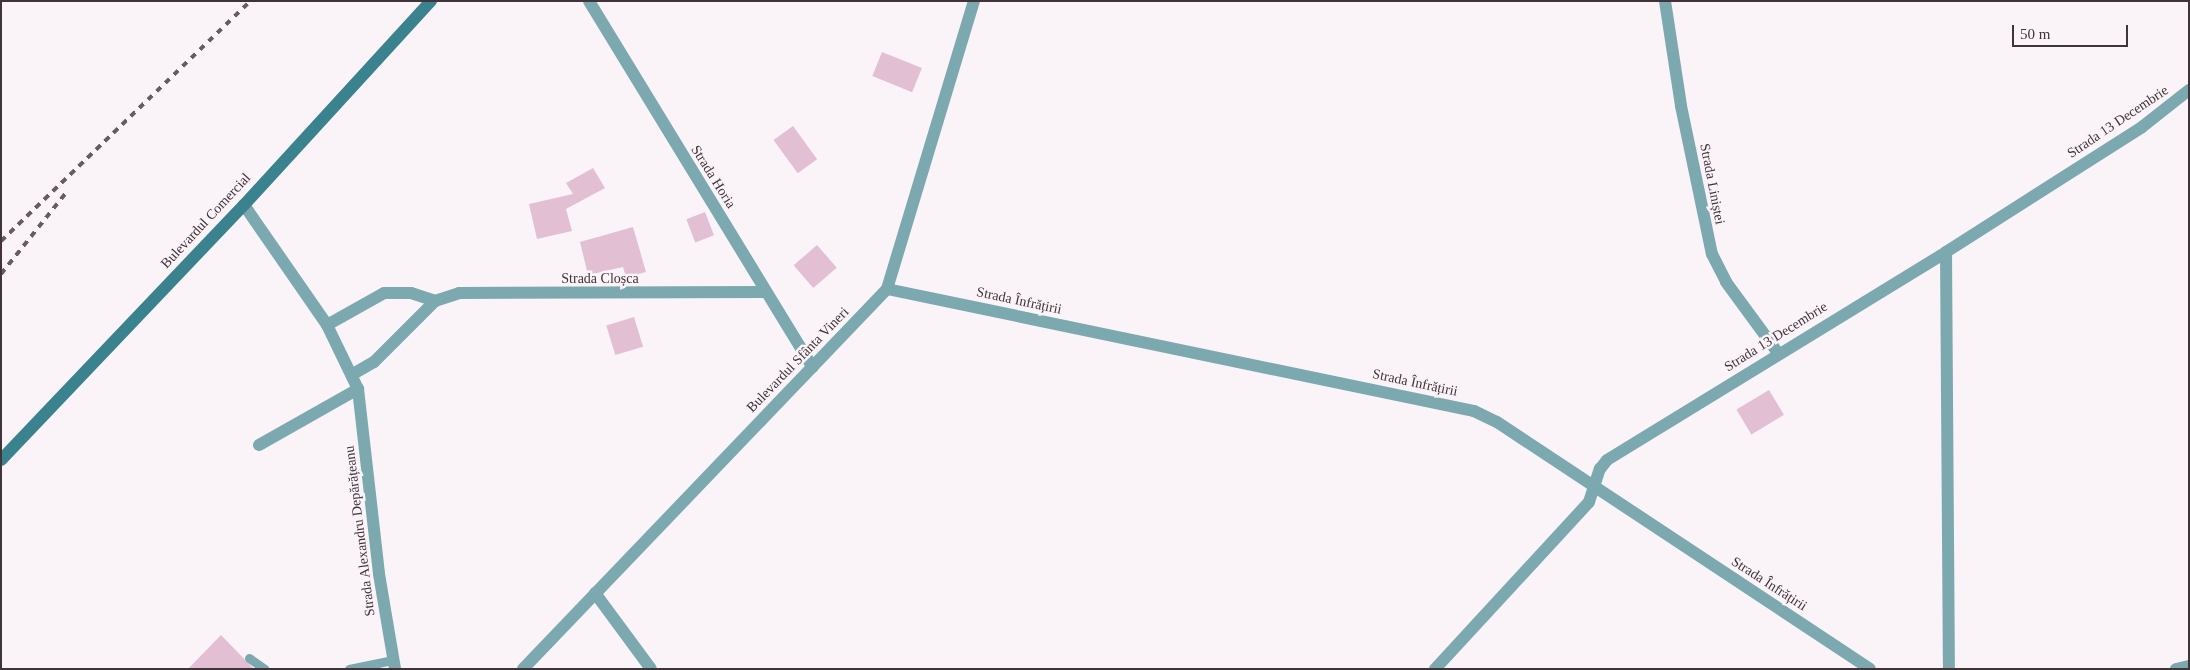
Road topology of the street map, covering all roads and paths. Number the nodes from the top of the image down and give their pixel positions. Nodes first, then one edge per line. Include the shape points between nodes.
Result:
1 (431, 1) edge
2 (589, 1) edge
3 (974, 1) edge
4 (1665, 1) edge
5 (2189, 90) edge
6 (244, 205) junction
7 (1946, 252) junction
8 (887, 289) junction
9 (766, 292) junction
10 (434, 301) junction
11 (327, 325) junction
12 (1778, 353) junction
13 (812, 367) junction
14 (353, 374) junction
15 (358, 389) junction
16 (259, 445) dead end
17 (1, 460) edge
18 (1596, 489) junction
19 (595, 593) junction
20 (249, 658) dead end
21 (394, 664) edge
22 (2189, 666) edge
23 (265, 669) edge
24 (349, 669) edge
25 (523, 669) edge
26 (652, 669) edge
27 (1435, 669) edge
28 (1870, 669) edge
29 (1949, 669) edge
30 (2176, 669) edge

1 - 6 main road, Bulevardul Comercial
2 - 9 street, Strada Horia
3 - 8 street, Bulevardul Sfânta Vineri
4 - 12 street, Strada Liniștei via 1681,106 1712,254 1726,282
5 - 7 street, Strada 13 Decembrie via 2142,127
6 - 11 street, Strada Alexandru Depărățeanu
6 - 17 main road, Bulevardul Comercial
7 - 12 street, Strada 13 Decembrie
7 - 29 street
8 - 13 street, Bulevardul Sfânta Vineri
8 - 18 street, Strada Înfrățirii via 1474,411 1497,422
9 - 10 street, Strada Cloșca via 458,294
9 - 13 street, Strada Horia
10 - 11 street via 411,293 384,293
10 - 14 street, Strada Cloșca via 374,362
11 - 14 street, Strada Alexandru Depărățeanu
12 - 18 street, Strada 13 Decembrie via 1607,460 1596,477
13 - 19 street, Bulevardul Sfânta Vineri
14 - 15 street, Strada Alexandru Depărățeanu
15 - 16 street
15 - 21 street, Strada Alexandru Depărățeanu via 379,574
18 - 27 street, Strada 13 Decembrie via 1578,516
18 - 28 street, Strada Înfrățirii
19 - 25 street, Bulevardul Sfânta Vineri
19 - 26 street
20 - 23 lane
21 - 24 lane
22 - 30 street

